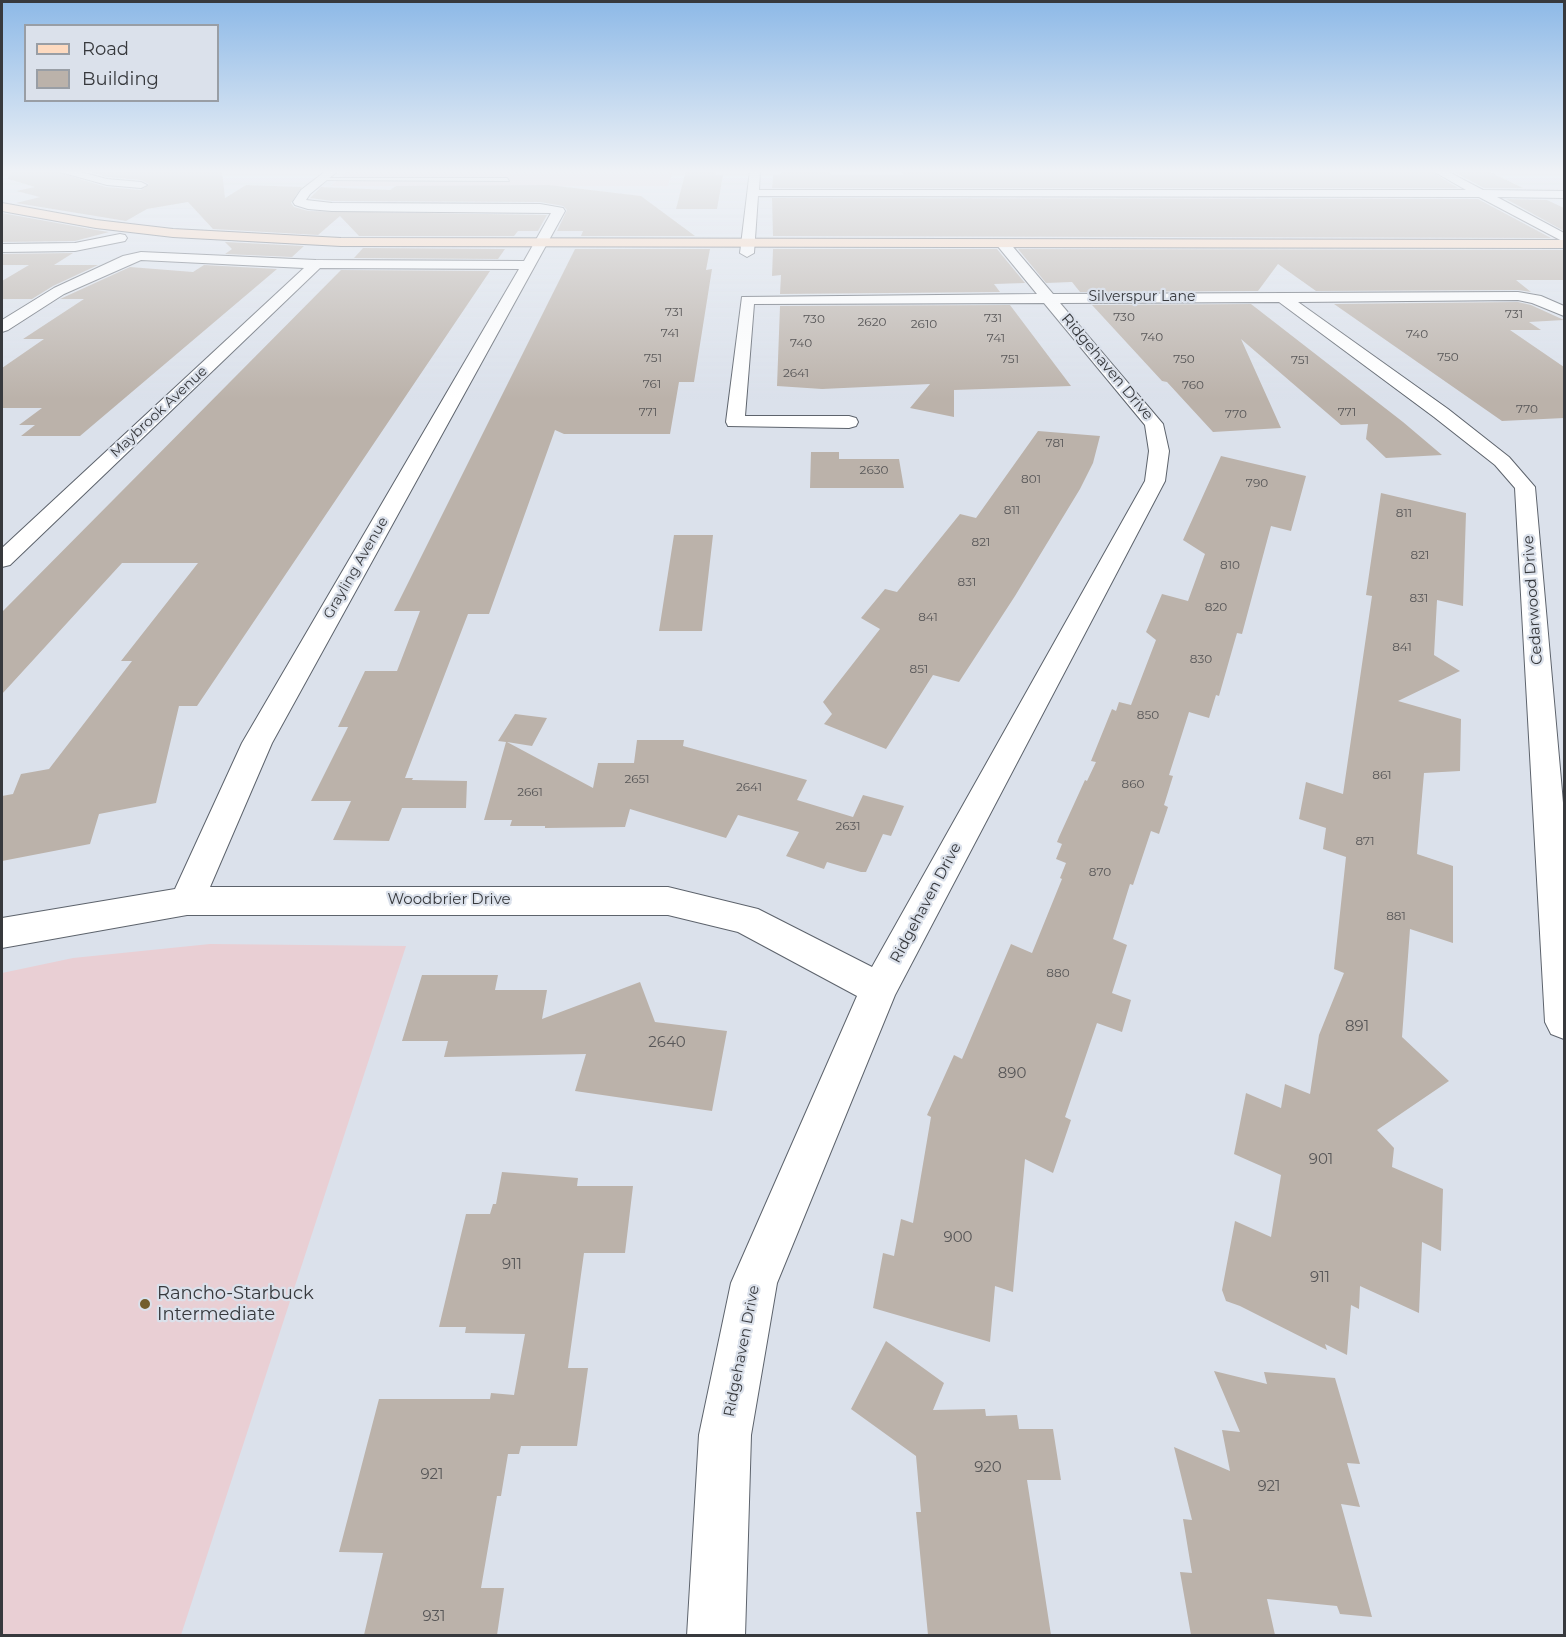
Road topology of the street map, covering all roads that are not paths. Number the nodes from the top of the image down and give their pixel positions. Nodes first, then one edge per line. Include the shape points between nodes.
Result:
1 (78, 246) edge
2 (227, 246) edge
3 (425, 246) edge
4 (538, 246) edge
5 (1231, 246) edge
6 (2, 248) edge
7 (747, 248) joint
8 (1007, 248) junction
9 (1564, 253) edge
10 (534, 254) junction
11 (316, 264) junction
12 (1281, 296) junction
13 (1049, 297) junction
14 (1564, 311) edge
15 (2, 327) edge
16 (849, 422) dead end
17 (2, 560) edge
18 (187, 901) junction
19 (2, 933) edge
20 (1563, 973) edge
21 (879, 989) junction
22 (1564, 1022) edge
23 (716, 1635) edge

1 - 6 street
2 - 10 main road
3 - 10 main road
4 - 10 street, Grayling Avenue
5 - 8 main road
7 - 8 main road
7 - 10 main road
8 - 9 main road
8 - 13 street, Ridgehaven Drive
10 - 11 street
10 - 18 street, Grayling Avenue via 257,743
11 - 15 street via 141,256 59,291
11 - 17 street, Maybrook Avenue
12 - 13 street, Silverspur Lane
12 - 14 street, Silverspur Lane via 1518,296
12 - 20 street, Cedarwood Drive via 1467,434 1525,487
13 - 16 street, Silverspur Lane via 747,300 735,422
13 - 21 street, Ridgehaven Drive via 1154,424 1159,451 1155,481
18 - 19 street, Woodbrier Drive
18 - 21 street, Woodbrier Drive via 668,901 746,920
20 - 22 street, Cedarwood Drive
21 - 23 street, Ridgehaven Drive via 754,1283 725,1435

